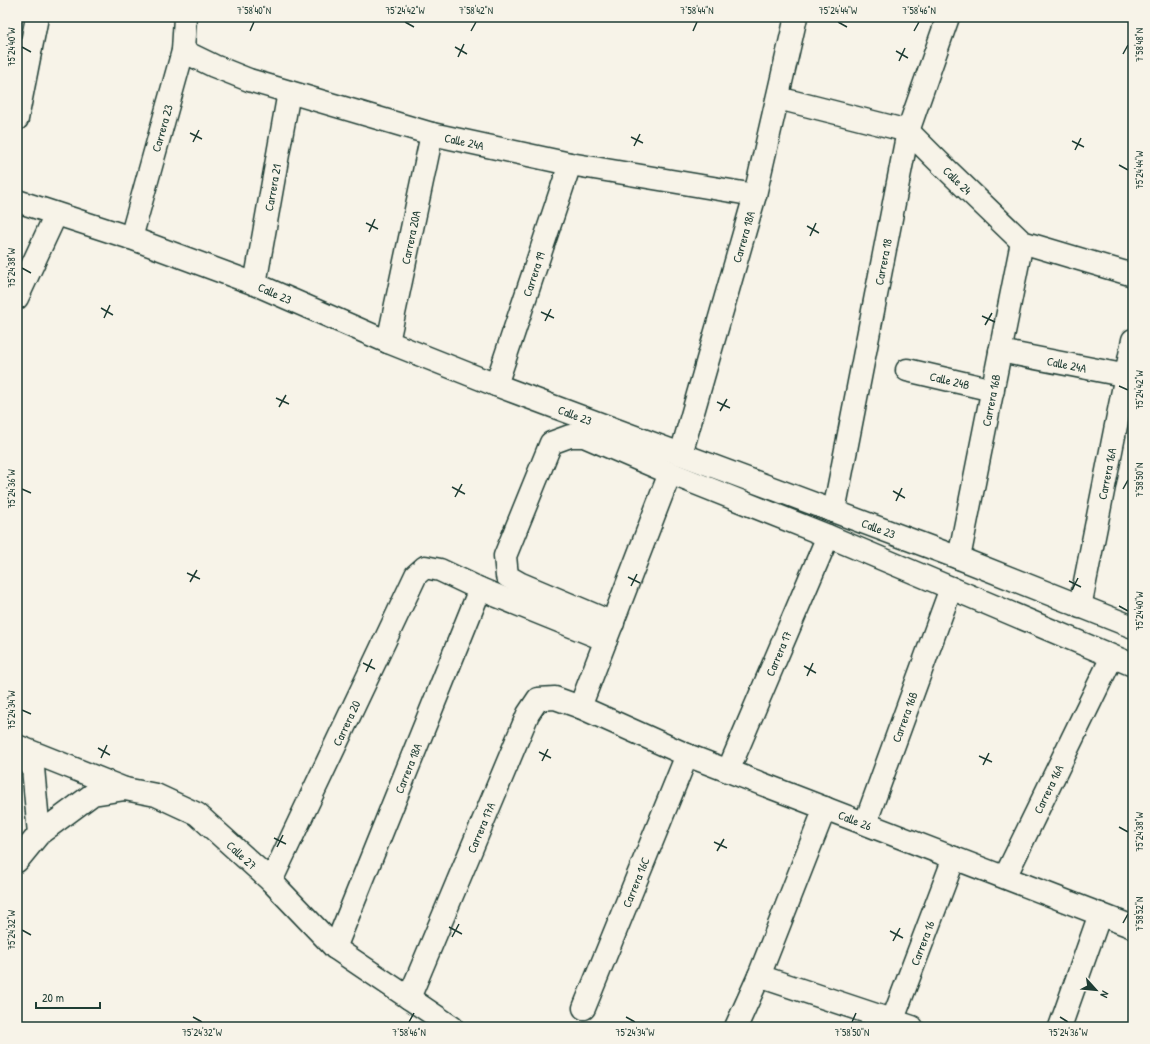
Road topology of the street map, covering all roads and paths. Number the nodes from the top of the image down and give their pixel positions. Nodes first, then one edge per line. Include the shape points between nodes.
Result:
1 (37, 17) edge
2 (186, 17) edge
3 (796, 17) edge
4 (948, 17) edge
5 (183, 51) junction
6 (289, 92) junction
7 (778, 98) junction
8 (17, 119) edge
9 (908, 131) junction
10 (432, 134) junction
11 (570, 164) junction
12 (755, 196) junction
13 (17, 201) edge
14 (56, 214) junction
15 (131, 238) junction
16 (1022, 242) junction
17 (1133, 275) edge
18 (255, 284) junction
19 (17, 298) edge
20 (1133, 340) edge
21 (388, 342) junction
22 (1000, 350) junction
23 (907, 370) dead end
24 (1129, 377) edge
25 (496, 385) junction
26 (992, 390) junction
27 (681, 454) junction
28 (670, 473) junction
29 (834, 511) junction
30 (828, 536) junction
31 (959, 558) junction
32 (951, 588) junction
33 (480, 589) junction
34 (1080, 607) junction
35 (1133, 628) edge
36 (609, 631) junction
37 (1112, 657) junction
38 (1133, 665) edge
39 (580, 707) junction
40 (17, 747) edge
41 (687, 755) junction
42 (728, 771) junction
43 (125, 789) junction
44 (824, 808) junction
45 (865, 824) junction
46 (39, 834) junction
47 (954, 858) junction
48 (17, 861) edge
49 (1004, 877) junction
50 (271, 881) junction
51 (1100, 914) junction
52 (1133, 927) edge
53 (335, 948) junction
54 (759, 976) junction
55 (409, 998) junction
56 (584, 1008) dead end
57 (898, 1024) edge
58 (452, 1027) edge
59 (736, 1027) edge
60 (1060, 1027) edge

1 - 8 street
2 - 5 street, Carrera 23
3 - 7 street, Carrera 18A
4 - 9 street, Carrera 18
5 - 6 street, Calle 24A via 249,80
5 - 15 street, Carrera 23
6 - 10 street, Calle 24A
6 - 18 street, Carrera 21
7 - 9 street
7 - 12 street, Carrera 18A
9 - 16 street, Calle 24
9 - 29 street, Carrera 18
10 - 11 street, Calle 24A
10 - 21 street, Carrera 20A
11 - 12 street, Calle 24A
11 - 25 street, Carrera 19
12 - 27 street, Carrera 18A
13 - 14 street, Calle 23
14 - 15 street, Calle 23
14 - 19 street
15 - 18 street, Calle 23
16 - 17 street, Calle 24
16 - 22 street, Carrera 16B
18 - 21 street, Calle 23
20 - 24 street, Carrera 16A
21 - 25 street, Calle 23
22 - 24 street, Calle 24A
22 - 26 street, Carrera 16B
23 - 26 street, Calle 24B
24 - 34 street, Carrera 16A
25 - 27 street, Calle 23
26 - 31 street, Carrera 16B
27 - 29 street, Calle 23
28 - 30 street
28 - 36 street
28 - 36 street via 584,436 570,436 551,443 505,556 507,576
29 - 31 street, Calle 23
30 - 32 street
30 - 42 street, Carrera 17
31 - 34 street, Calle 23
32 - 37 street
32 - 45 street, Carrera 16B
33 - 36 street
33 - 50 street, Carrera 20 via 440,570 425,567 416,575
33 - 53 street, Carrera 18A
34 - 35 street, Calle 23
36 - 39 street
37 - 38 street
37 - 49 street, Carrera 16A
39 - 41 street, Calle 26
39 - 55 street, Carrera 17A via 555,698 538,699 528,714
40 - 43 street
40 - 46 street via 33,768
41 - 42 street, Calle 26
41 - 56 street, Carrera 16C
42 - 44 street, Calle 26
43 - 46 street, Calle 27 via 93,794
43 - 50 street, Calle 27 via 156,794 198,814
44 - 45 street, Calle 26
44 - 54 street
45 - 47 street, Calle 26
46 - 48 street, Calle 27
47 - 49 street, Calle 26
47 - 57 street, Carrera 16
49 - 51 street, Calle 26
50 - 53 street, Calle 27
51 - 52 street, Calle 26
51 - 60 street
53 - 55 street, Calle 27
54 - 57 street
54 - 59 street
55 - 58 street, Calle 27

